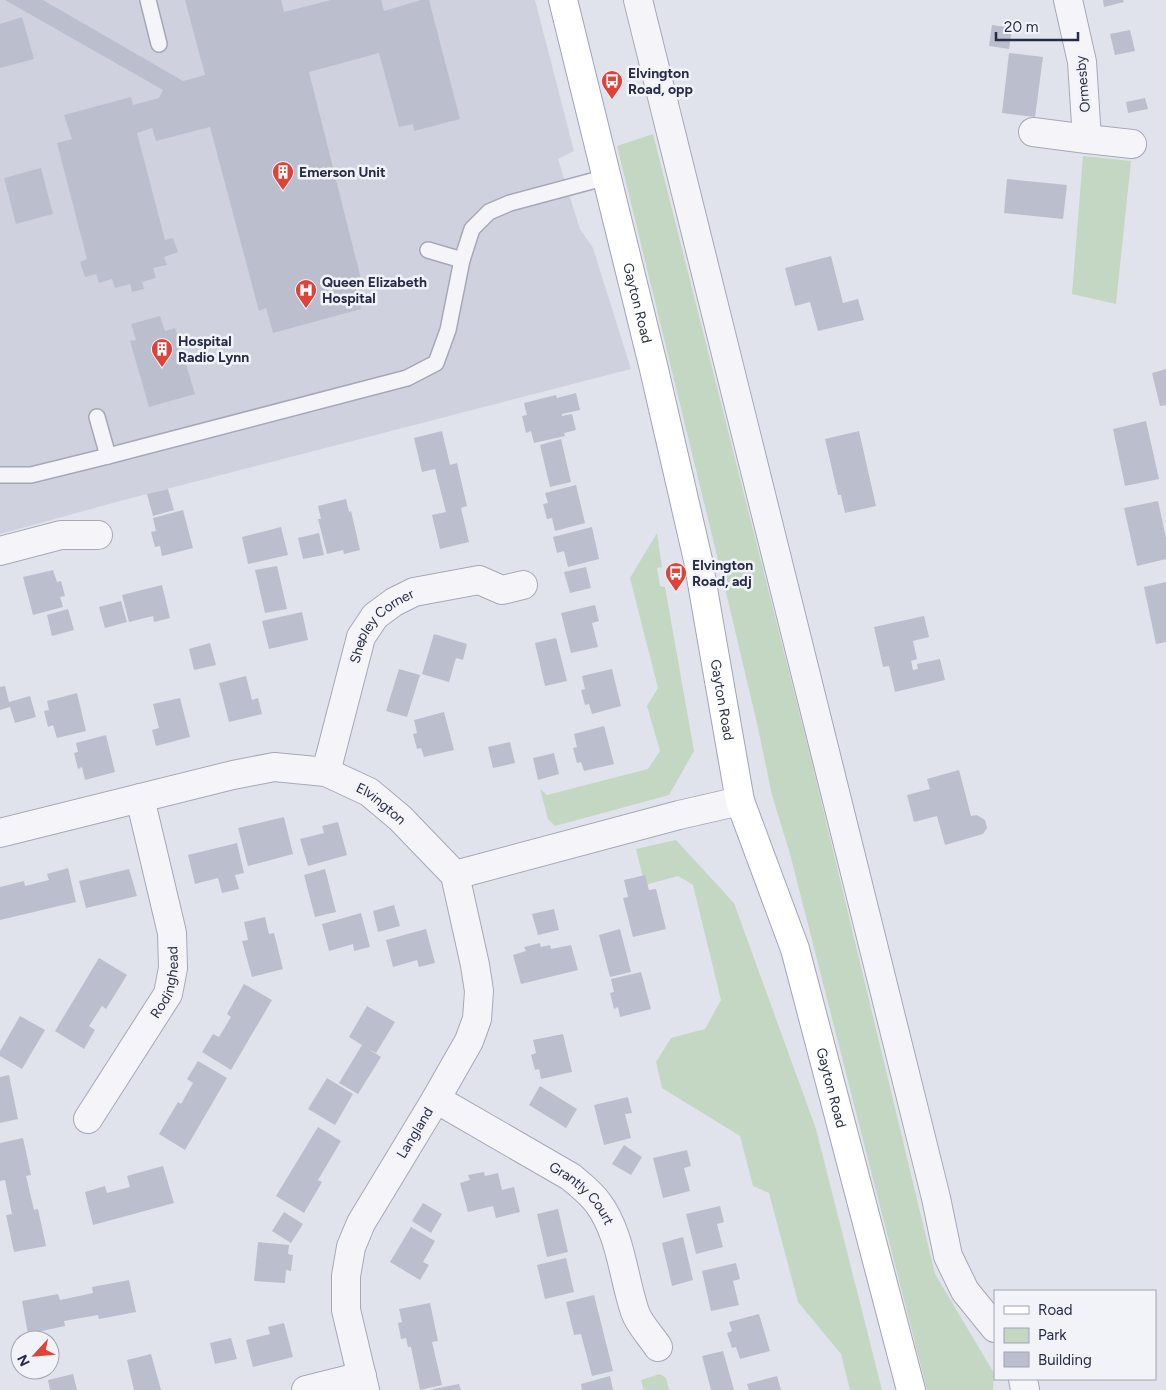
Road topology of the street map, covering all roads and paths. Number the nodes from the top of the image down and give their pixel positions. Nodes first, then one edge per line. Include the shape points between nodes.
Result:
1 (148, 0) edge
2 (563, 0) edge
3 (638, 0) edge
4 (1068, 0) edge
5 (159, 44) dead end
6 (1033, 132) dead end
7 (1087, 139) junction
8 (1132, 144) dead end
9 (607, 177) junction
10 (428, 250) dead end
11 (462, 260) junction
12 (97, 417) dead end
13 (108, 456) junction
14 (0, 475) edge
15 (98, 535) dead end
16 (0, 551) edge
17 (523, 585) dead end
18 (326, 772) junction
19 (140, 798) junction
20 (740, 801) junction
21 (0, 833) edge
22 (454, 875) junction
23 (436, 1099) junction
24 (88, 1119) dead end
25 (994, 1327) edge
26 (658, 1347) dead end
27 (363, 1383) edge
28 (306, 1390) edge
29 (911, 1390) edge

1 - 5 lane
2 - 9 main road, Gayton Road
3 - 25 street via 934,1188 948,1256 965,1291
4 - 7 street, Ormesby via 1082,62
6 - 7 street
7 - 8 street
9 - 11 lane via 510,203 489,212 472,229
9 - 20 main road, Gayton Road via 698,560
10 - 11 lane
11 - 13 lane via 448,330 436,363 407,378
12 - 13 lane
13 - 14 lane via 31,475
15 - 16 street via 61,535
17 - 18 street, Shepley Corner via 502,590 479,580 414,592 375,616 361,637
18 - 19 street, Elvington via 274,767
18 - 22 street, Elvington via 369,792 400,818
19 - 21 street, Elvington
19 - 24 street, Rodinghead via 172,933 173,968 168,994
20 - 22 street
20 - 29 main road, Gayton Road via 795,949
22 - 23 street, Langland via 475,965 479,991 477,1019 469,1041
23 - 26 street, Grantly Court via 570,1177 599,1204 612,1228 636,1314
23 - 27 street, Langland via 361,1222 351,1247 346,1276 346,1310
27 - 28 street

